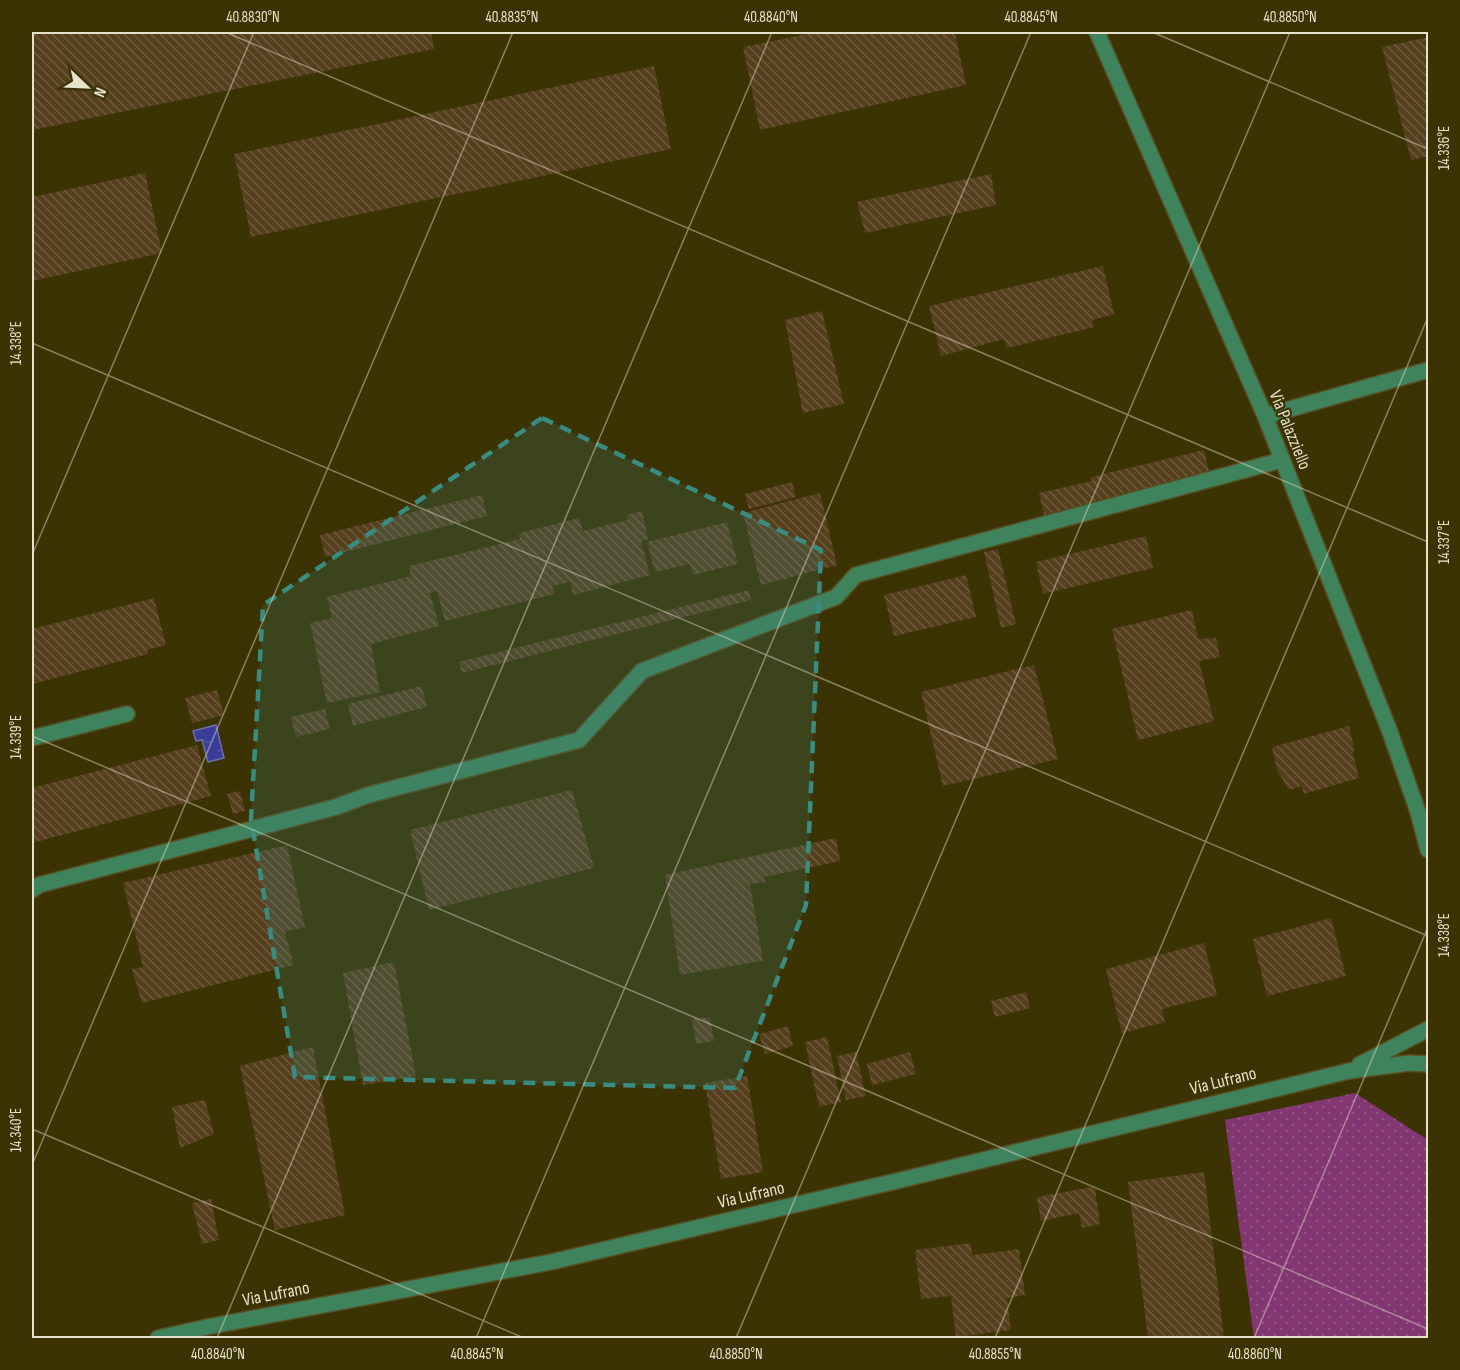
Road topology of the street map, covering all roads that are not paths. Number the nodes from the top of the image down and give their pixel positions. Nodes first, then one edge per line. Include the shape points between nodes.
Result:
1 (1097, 32) edge
2 (1428, 370) edge
3 (1264, 416) junction
4 (1282, 460) junction
5 (127, 714) dead end
6 (32, 738) edge
7 (1428, 850) edge
8 (32, 890) edge
9 (1428, 1029) edge
10 (1428, 1064) edge
11 (1349, 1071) junction
12 (158, 1338) edge

1 - 3 street, Via Palazziello
2 - 3 street
3 - 4 street, Via Palazziello
4 - 7 street, Via Palazziello via 1390,732
4 - 8 street via 856,575 836,597 642,671 579,740
5 - 6 street
9 - 11 street, Via Lufrano
10 - 11 street, Via Lufrano
11 - 12 street, Via Lufrano via 551,1262

